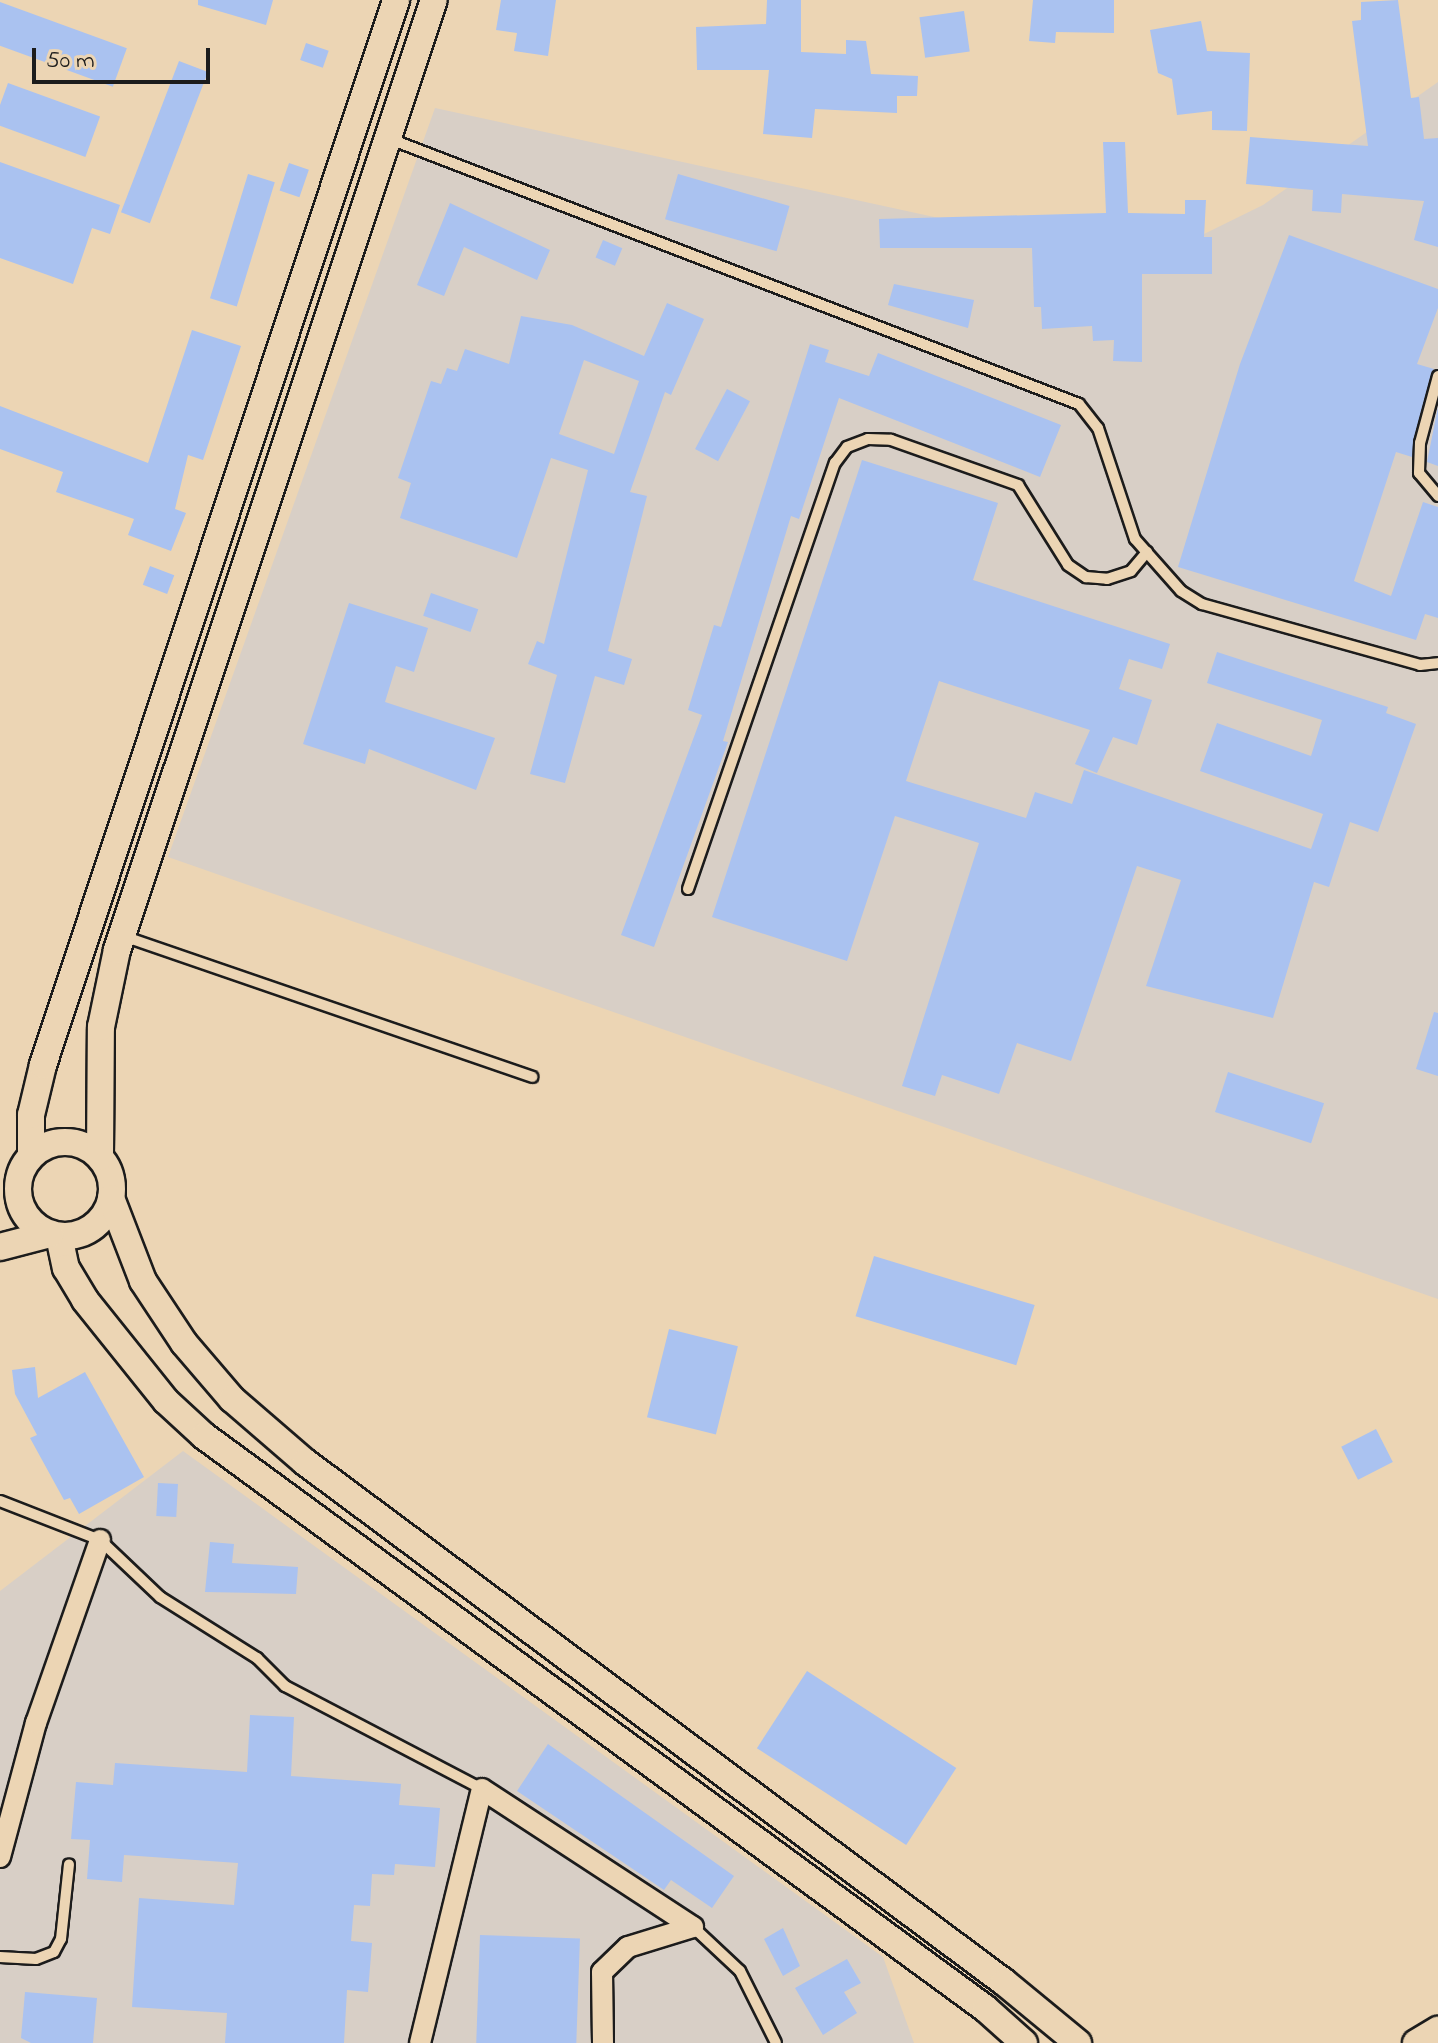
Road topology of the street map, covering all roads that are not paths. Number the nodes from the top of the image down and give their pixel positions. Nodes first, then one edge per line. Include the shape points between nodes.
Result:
1 (396, 0) edge
2 (434, 0) edge
3 (388, 138) junction
4 (1438, 376) edge
5 (1438, 496) edge
6 (1147, 552) junction
7 (1438, 663) edge
8 (688, 889) dead end
9 (122, 935) junction
10 (532, 1077) dead end
11 (100, 1157) junction
12 (25, 1167) junction
13 (0, 1197) edge
14 (111, 1198) junction
15 (55, 1235) junction
16 (0, 1247) edge
17 (0, 1501) edge
18 (100, 1540) junction
19 (482, 1789) junction
20 (0, 1857) edge
21 (69, 1864) dead end
22 (693, 1927) junction
23 (0, 1957) edge
24 (1438, 2030) edge
25 (420, 2043) edge
26 (603, 2043) edge
27 (776, 2043) edge
28 (1024, 2043) edge
29 (1078, 2043) edge
30 (1416, 2043) edge

1 - 12 street via 43,1065
2 - 3 street
3 - 6 lane via 1079,404 1098,428 1135,539
3 - 9 street
4 - 5 lane via 1420,443 1419,473
6 - 7 lane via 1181,591 1202,604 1420,665
6 - 8 lane via 1131,571 1107,579 1086,577 1068,565 1018,485 891,440 868,439 847,447 835,463
9 - 10 lane
9 - 11 street via 101,1027
11 - 12 street via 72,1142 56,1142
11 - 14 street via 112,1183
12 - 13 street
12 - 15 street via 23,1212
14 - 15 street via 94,1226
14 - 29 street via 143,1281 184,1343 232,1399 305,1462 991,1972
15 - 16 street
15 - 28 street via 85,1300 166,1401 204,1436 986,2009
17 - 18 lane
18 - 19 lane via 160,1597 257,1658 285,1686
18 - 20 street via 36,1723
19 - 22 street
19 - 25 street
21 - 23 lane via 61,1939 54,1952 36,1959
22 - 26 street via 628,1947 602,1972
22 - 27 lane via 740,1971
24 - 30 street

